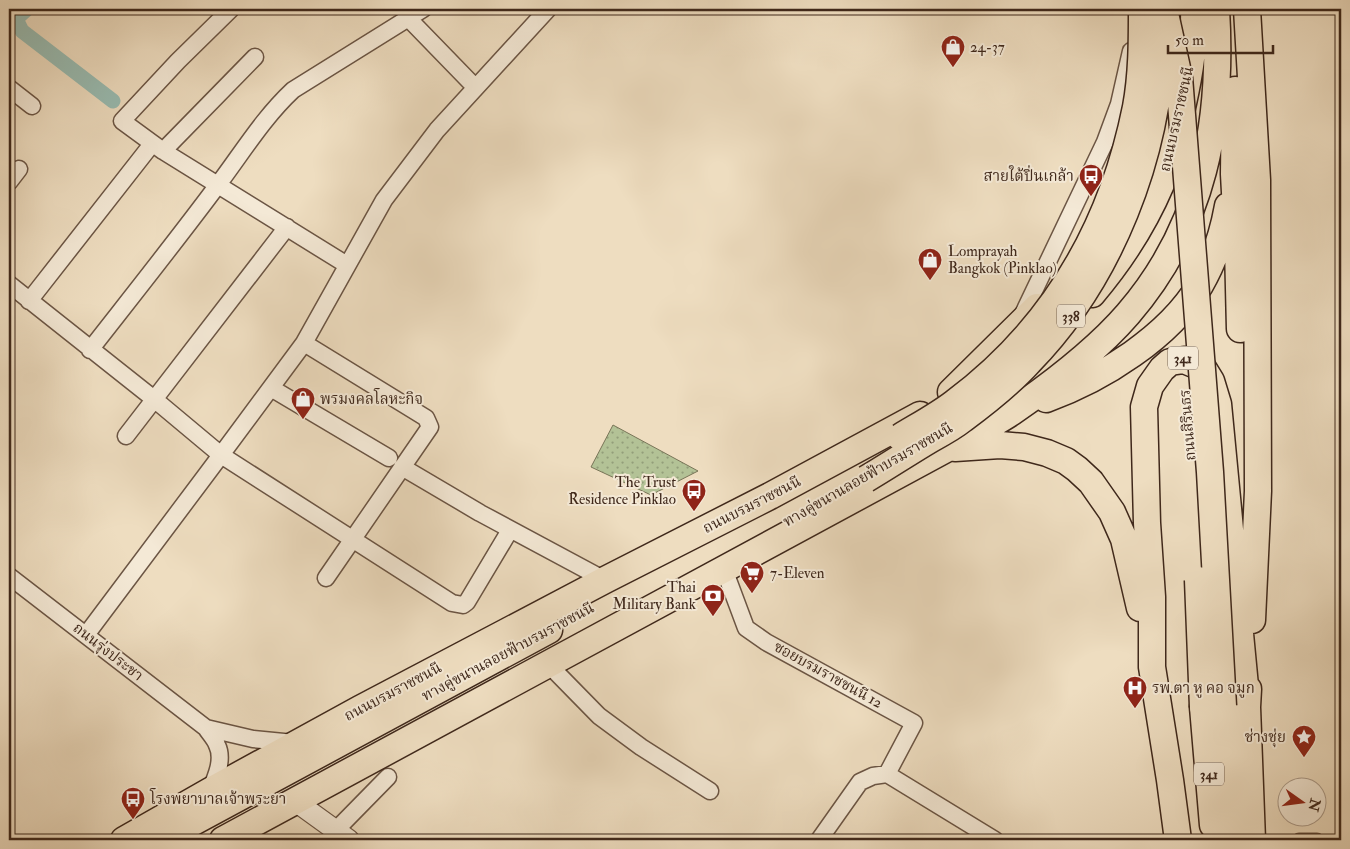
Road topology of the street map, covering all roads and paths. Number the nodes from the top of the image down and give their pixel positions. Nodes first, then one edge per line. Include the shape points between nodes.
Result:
1 (231, 9) edge
2 (423, 9) edge
3 (548, 9) edge
4 (1134, 9) edge
5 (1142, 9) edge
6 (1165, 9) edge
7 (1179, 9) edge
8 (1194, 9) edge
9 (1216, 9) edge
10 (1232, 9) edge
11 (1247, 9) edge
12 (408, 18) junction
13 (255, 57) dead end
14 (475, 87) junction
15 (9, 88) edge
16 (32, 106) dead end
17 (157, 148) junction
18 (19, 169) dead end
19 (1246, 177) junction
20 (9, 182) edge
21 (218, 185) junction
22 (287, 227) junction
23 (347, 265) junction
24 (9, 284) edge
25 (29, 301) junction
26 (1016, 328) junction
27 (304, 343) junction
28 (90, 350) junction
29 (271, 388) junction
30 (154, 400) junction
31 (938, 405) junction
32 (1011, 412) junction
33 (126, 436) dead end
34 (946, 449) junction
35 (222, 455) junction
36 (396, 463) junction
37 (510, 530) junction
38 (352, 540) junction
39 (724, 570) junction
40 (9, 576) edge
41 (326, 578) dead end
42 (605, 580) junction
43 (86, 635) junction
44 (548, 665) junction
45 (1152, 667) junction
46 (1224, 707) junction
47 (206, 728) junction
48 (299, 743) junction
49 (887, 774) junction
50 (388, 777) dead end
51 (710, 790) dead end
52 (210, 791) junction
53 (295, 801) junction
54 (343, 835) edge
55 (124, 840) edge
56 (160, 840) edge
57 (196, 840) edge
58 (223, 840) edge
59 (819, 840) edge
60 (995, 840) edge
61 (1178, 840) edge
62 (1215, 840) edge
63 (1232, 840) edge
64 (1252, 840) edge
65 (1299, 840) edge
66 (1317, 840) edge

1 - 17 street via 122,121
2 - 12 street
3 - 14 street
4 - 26 street via 1130,63 1105,142
5 - 56 main road, ทางคู่ขนานลอยฟ้าบรมราชชนนี, bridge via 1141,68 1136,105 1118,179 1107,208 1075,270 1046,313 980,382 953,404 857,464
6 - 46 main road, ถนนสิรินธร / 341, bridge via 1172,180 1197,549
6 - 57 main road, ทางคู่ขนานลอยฟ้าบรมราชชนนี, bridge via 1154,110 1143,159 1122,219 1090,283 1072,309 1029,363 1000,389 962,420 866,479
7 - 26 main road via 1173,90 1147,174 1096,247
8 - 31 main road, ถนนบรมราชชนนี / 338, bridge via 1187,86 1161,183 1142,221 1109,273 1070,318 1047,336
9 - 32 main road, ถนนบรมราชชนนี / 338 via 1216,106 1204,169 1180,234 1152,282 1106,338
10 - 19 main road
11 - 19 main road, ถนนสิรินธร / 341
12 - 14 street
12 - 21 street via 293,90 258,128
13 - 17 street
14 - 23 street via 437,130 384,200
15 - 16 street
17 - 21 street
17 - 25 street
18 - 20 street
19 - 32 main road via 1226,216 1214,257 1199,286 1175,317 1128,357 1093,378
19 - 46 main road, ถนนสิรินธร / 341 via 1258,491 1256,551
21 - 22 street
21 - 28 street
22 - 23 street
22 - 30 street
23 - 27 street
24 - 25 street
25 - 28 street
26 - 31 main road
27 - 29 street
27 - 36 street via 430,422 428,431
28 - 30 street
29 - 35 street
29 - 36 street
30 - 33 street
30 - 35 street
31 - 42 main road, ถนนบรมราชชนนี / 338
32 - 34 main road, ถนนบรมราชชนนี / 338
34 - 39 main road, ถนนบรมราชชนนี / 338
34 - 45 main road via 1000,445 1024,447 1066,461 1091,482 1112,512 1124,539
35 - 38 street
35 - 43 street
36 - 37 street
36 - 38 street
37 - 38 street via 463,605 452,604
37 - 42 street
38 - 41 street
39 - 44 main road, ถนนบรมราชชนนี
39 - 49 street, ซอยบรมราชชนนี 12 via 746,628 914,723
40 - 43 street, ถนนรุ่งประชา
42 - 48 main road, ถนนบรมราชชนนี
43 - 47 street, ถนนรุ่งประชา
44 - 51 street via 599,716
44 - 53 main road, ถนนบรมราชชนนี
45 - 46 main road via 1144,406 1150,386 1162,369 1170,362 1184,360 1203,368 1218,404
45 - 61 main road
46 - 62 main road, ถนนสิรินธร / 341
46 - 63 main road
46 - 64 main road, ถนนสิรินธร / 341
47 - 48 street, ถนนรุ่งประชา via 253,739
47 - 52 street, ถนนรุ่งประชา via 219,753 217,776
48 - 52 main road, ถนนบรมราชชนนี
49 - 59 street via 860,782
49 - 60 street
50 - 54 street
52 - 55 main road, ถนนบรมราชชนนี
53 - 54 street
53 - 58 main road, ถนนบรมราชชนนี
65 - 66 street

